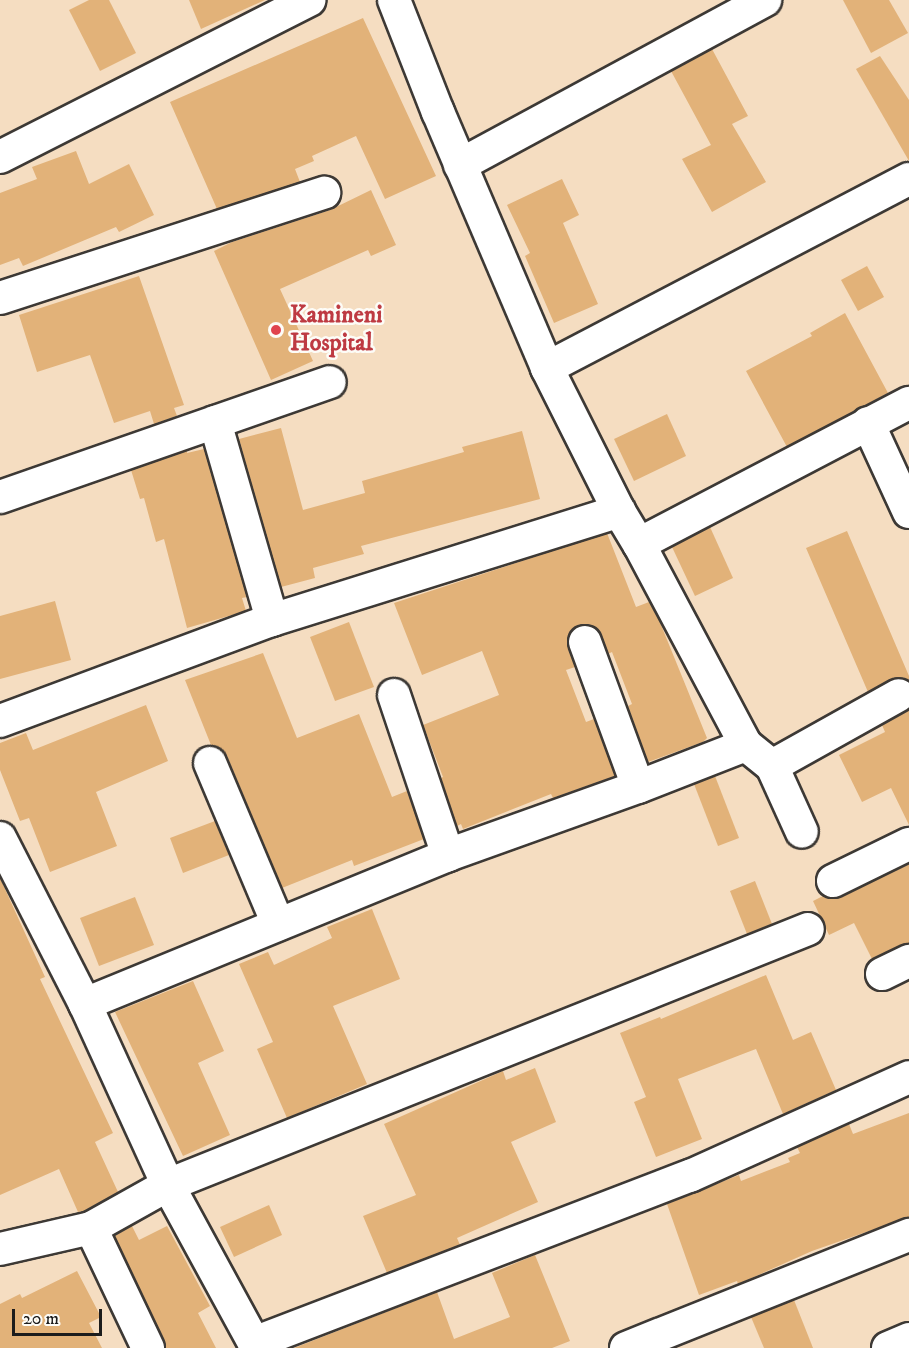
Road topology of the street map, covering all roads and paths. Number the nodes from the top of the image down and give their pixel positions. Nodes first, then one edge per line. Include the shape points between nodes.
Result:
1 (310, 0) edge
2 (394, 0) edge
3 (765, 0) edge
4 (0, 158) edge
5 (460, 165) junction
6 (909, 179) edge
7 (324, 193) dead end
8 (0, 298) edge
9 (548, 368) junction
10 (330, 382) dead end
11 (909, 403) edge
12 (215, 422) junction
13 (868, 423) junction
14 (0, 497) edge
15 (619, 511) junction
16 (909, 512) edge
17 (639, 544) junction
18 (272, 620) junction
19 (585, 642) dead end
20 (394, 694) dead end
21 (899, 695) dead end
22 (0, 720) edge
23 (746, 745) junction
24 (210, 763) dead end
25 (772, 766) junction
26 (638, 787) junction
27 (802, 832) dead end
28 (909, 844) edge
29 (3, 853) edge
30 (448, 855) junction
31 (833, 881) dead end
32 (278, 924) junction
33 (808, 929) dead end
34 (85, 1004) junction
35 (909, 1077) edge
36 (168, 1185) junction
37 (91, 1228) junction
38 (909, 1235) edge
39 (0, 1250) edge
40 (909, 1339) edge
41 (256, 1346) edge
42 (148, 1348) edge
43 (626, 1348) edge
44 (888, 1348) edge

1 - 4 street
2 - 5 street
3 - 5 street
5 - 9 street
6 - 9 street
7 - 8 street
9 - 15 street
10 - 12 street
11 - 13 street
12 - 14 street
12 - 18 street
13 - 16 street
13 - 17 street
15 - 17 street
15 - 18 street
17 - 23 street
18 - 22 street
19 - 26 street
20 - 30 street
21 - 25 street
23 - 25 street
23 - 26 street
24 - 32 street
25 - 27 street
26 - 30 street
28 - 31 street
29 - 34 street
30 - 32 street
32 - 34 street
33 - 36 street
34 - 36 street
35 - 41 street via 690,1176
36 - 37 street
36 - 41 street
37 - 39 street
37 - 42 street
38 - 43 street
40 - 44 street

